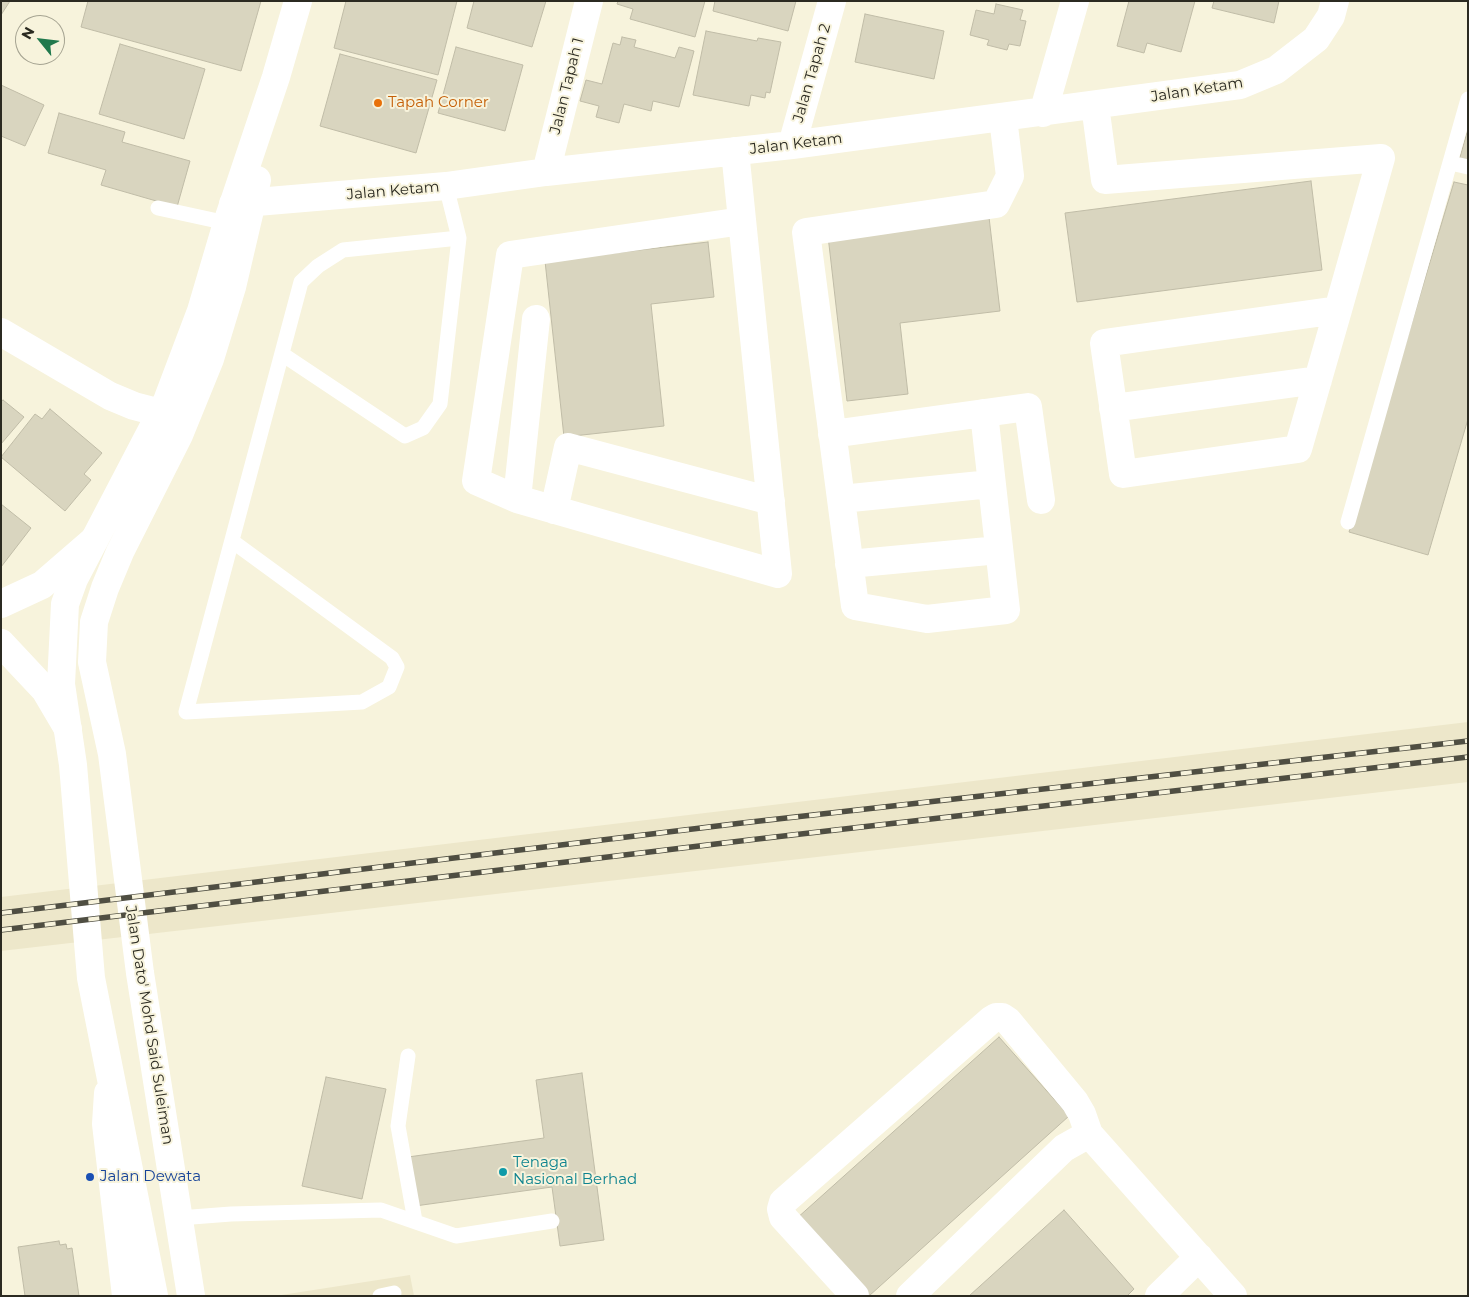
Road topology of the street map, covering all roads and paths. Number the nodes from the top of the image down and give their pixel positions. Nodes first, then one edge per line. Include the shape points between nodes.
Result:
1 (298, 1) edge
2 (589, 1) edge
3 (832, 1) edge
4 (1075, 1) edge
5 (1333, 8) edge
6 (1468, 98) edge
7 (1094, 105) junction
8 (1043, 113) junction
9 (1003, 118) junction
10 (792, 145) junction
11 (735, 151) junction
12 (1451, 163) junction
13 (1468, 167) edge
14 (546, 172) junction
15 (446, 186) junction
16 (158, 208) dead end
17 (238, 210) junction
18 (742, 221) junction
19 (459, 238) junction
20 (1338, 310) junction
21 (536, 319) dead end
22 (1, 332) edge
23 (282, 354) junction
24 (1318, 380) junction
25 (1113, 408) junction
26 (161, 413) junction
27 (984, 413) junction
28 (832, 434) junction
29 (991, 484) junction
30 (517, 499) junction
31 (840, 499) junction
32 (1041, 500) dead end
33 (771, 501) junction
34 (554, 510) junction
35 (1348, 522) dead end
36 (95, 539) junction
37 (232, 540) junction
38 (999, 550) junction
39 (849, 564) junction
40 (1, 604) edge
41 (1, 643) edge
42 (69, 730) junction
43 (408, 1056) dead end
44 (106, 1057) junction
45 (1089, 1134) junction
46 (179, 1218) junction
47 (415, 1221) junction
48 (552, 1221) dead end
49 (1199, 1256) junction
50 (126, 1296) edge
51 (154, 1296) edge
52 (191, 1296) edge
53 (855, 1296) edge
54 (910, 1296) edge
55 (1159, 1296) edge
56 (1233, 1296) edge

1 - 17 street
2 - 14 street, Jalan Tapah 1
3 - 10 street, Jalan Tapah 2
4 - 8 street
5 - 7 street, Jalan Ketam via 1316,39 1276,70 1240,85
6 - 12 lane
7 - 8 street, Jalan Ketam
7 - 20 street via 1105,180 1381,158
8 - 9 street, Jalan Ketam
9 - 10 street, Jalan Ketam
9 - 28 street via 1010,176 996,204 806,232
10 - 11 street, Jalan Ketam
11 - 14 street, Jalan Ketam
11 - 18 street
12 - 13 lane
12 - 35 lane
14 - 15 street, Jalan Ketam
15 - 17 street, Jalan Ketam
15 - 19 lane
16 - 17 lane
17 - 26 street
17 - 46 street, Jalan Dato' Mohd Said Suleiman via 232,287 210,359 179,435 104,588 94,622 92,662 112,754 140,973
18 - 30 street via 510,255 476,481
18 - 33 street
19 - 23 lane via 343,250 318,266 302,282
19 - 23 lane via 440,404 423,428 405,436
20 - 24 street
20 - 25 street via 1104,343
21 - 30 street
22 - 26 street via 110,396
23 - 37 lane
24 - 25 street
24 - 25 street via 1298,449 1122,474
26 - 36 street
27 - 28 street
27 - 29 street
27 - 32 street via 1028,407
28 - 31 street
29 - 31 street
29 - 38 street
30 - 34 street
31 - 39 street
33 - 34 street via 568,447
33 - 34 street via 778,574
36 - 40 street via 42,584
36 - 42 street via 66,604 61,684
37 - 37 lane via 186,712 362,702 389,687 396,667 392,658
38 - 39 street
38 - 39 street via 1006,610 927,619 854,606
41 - 42 street via 45,690
42 - 44 street via 91,978
43 - 47 lane via 398,1126
44 - 50 street via 106,1124
44 - 51 street
45 - 49 street
45 - 53 street via 1075,1102 1008,1021 1002,1017 991,1020 783,1202 783,1217
45 - 54 street via 1064,1148
46 - 47 lane via 381,1210
46 - 52 street, Jalan Dato' Mohd Said Suleiman
47 - 48 lane via 456,1236
49 - 55 street
49 - 56 street

